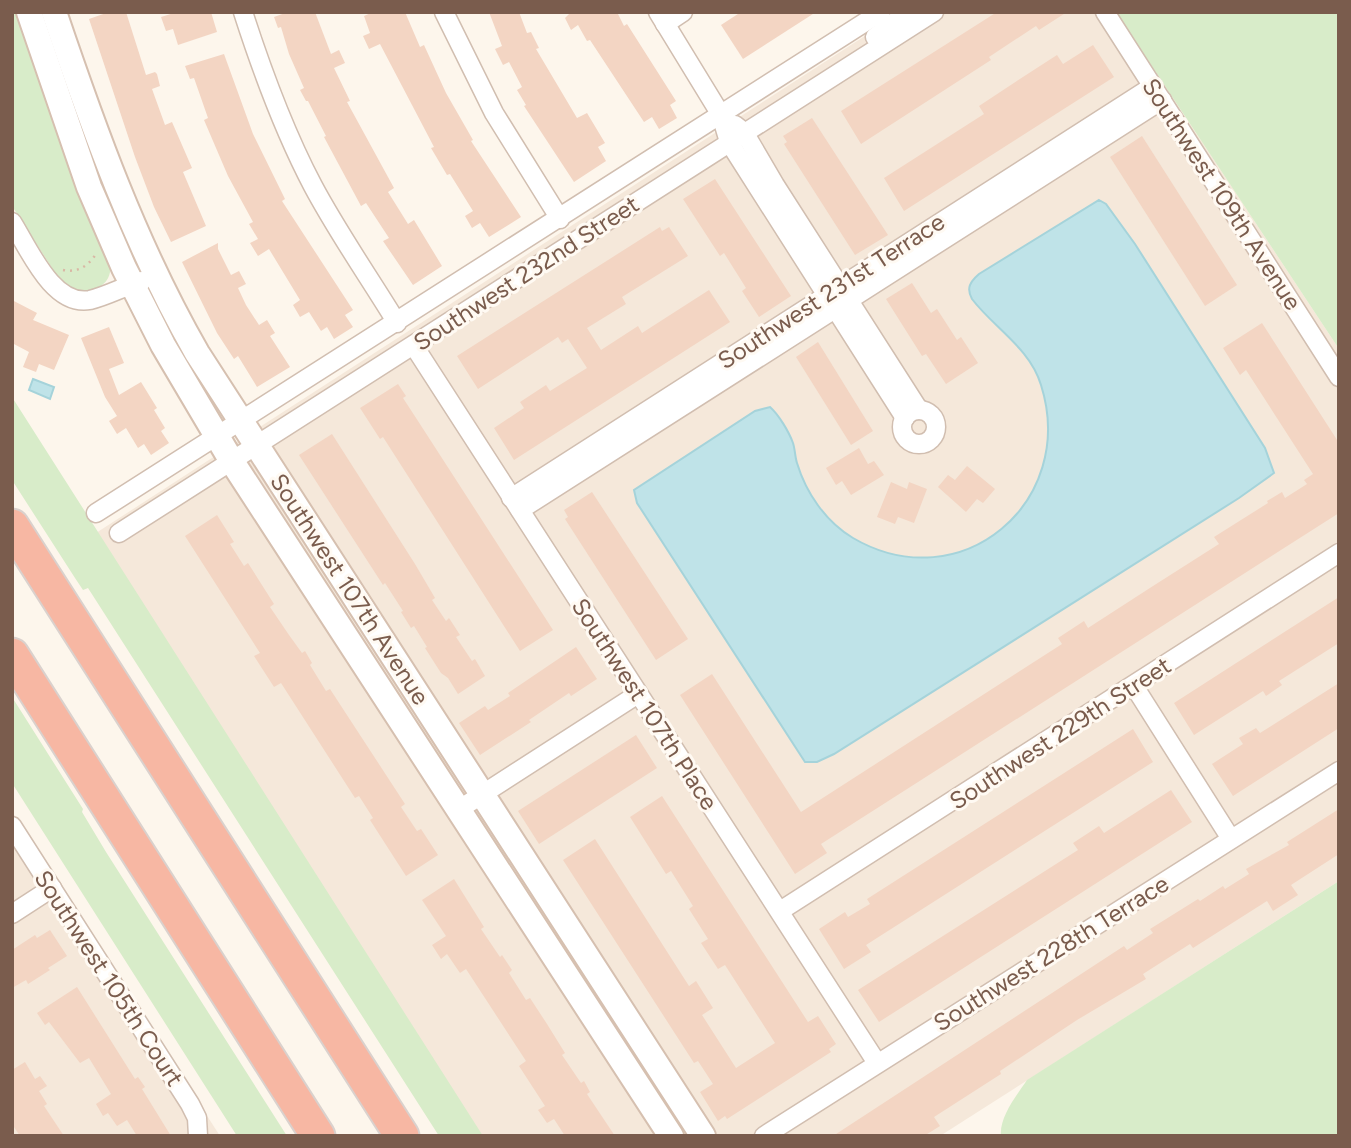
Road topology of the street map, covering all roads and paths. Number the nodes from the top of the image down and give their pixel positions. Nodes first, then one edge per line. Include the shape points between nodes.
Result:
1 (29, 12) edge
2 (54, 12) edge
3 (243, 12) edge
4 (444, 12) edge
5 (683, 12) edge
6 (881, 12) edge
7 (908, 12) edge
8 (934, 12) edge
9 (1105, 12) edge
10 (661, 18) edge
11 (1157, 93) junction
12 (776, 112) junction
13 (720, 115) junction
14 (736, 137) junction
15 (560, 219) junction
16 (12, 222) edge
17 (99, 247) dead end
18 (63, 270) dead end
19 (144, 280) junction
20 (837, 297) junction
21 (397, 323) junction
22 (414, 346) junction
23 (1339, 377) edge
24 (912, 414) dead end
25 (241, 421) junction
26 (217, 437) junction
27 (256, 444) junction
28 (232, 460) junction
29 (515, 504) junction
30 (96, 513) dead end
31 (12, 526) edge
32 (119, 533) dead end
33 (1339, 553) edge
34 (12, 655) edge
35 (1134, 686) junction
36 (639, 694) junction
37 (1339, 771) edge
38 (482, 794) junction
39 (458, 810) junction
40 (12, 826) edge
41 (1231, 839) junction
42 (52, 888) junction
43 (779, 911) junction
44 (12, 914) edge
45 (877, 1063) junction
46 (199, 1134) edge
47 (318, 1136) edge
48 (402, 1136) edge
49 (671, 1136) edge
50 (703, 1136) edge
51 (764, 1136) edge

1 - 19 street, Southwest 107th Avenue via 79,162
2 - 19 street, Southwest 107th Avenue
3 - 21 street via 301,161
4 - 15 street via 494,113
5 - 10 street
6 - 13 street, Southwest 232nd Street
7 - 12 street
8 - 12 street, Southwest 232nd Street
9 - 11 street, Southwest 109th Avenue
10 - 13 street
11 - 20 street, Southwest 231st Terrace
11 - 23 street, Southwest 109th Avenue
12 - 14 street, Southwest 232nd Street
13 - 14 street
13 - 15 street, Southwest 232nd Street
14 - 20 street
14 - 22 street, Southwest 232nd Street
15 - 21 street, Southwest 232nd Street
16 - 19 street via 62,295 90,300
17 - 18 path via 84,267
19 - 25 street, Southwest 107th Avenue
19 - 26 street, Southwest 107th Avenue via 163,345
20 - 24 street
20 - 29 street, Southwest 231st Terrace
21 - 25 street, Southwest 232nd Street
22 - 27 street, Southwest 232nd Street
22 - 29 street, Southwest 107th Place
25 - 26 street, Southwest 232nd Street
25 - 27 street, Southwest 107th Avenue
26 - 28 street, Southwest 107th Avenue
26 - 30 street, Southwest 232nd Street
27 - 28 street, Southwest 232nd Street
27 - 38 street, Southwest 107th Avenue
28 - 32 street, Southwest 232nd Street
28 - 39 street, Southwest 107th Avenue
29 - 36 street, Southwest 107th Place
31 - 48 highway
33 - 35 street, Southwest 229th Street
34 - 47 highway
35 - 41 street
35 - 43 street, Southwest 229th Street
36 - 38 street
36 - 43 street, Southwest 107th Place
37 - 41 street, Southwest 228th Terrace
38 - 39 street
38 - 50 street, Southwest 107th Avenue
39 - 49 street, Southwest 107th Avenue
40 - 42 street, Southwest 105th Court
41 - 45 street, Southwest 228th Terrace
42 - 44 street
42 - 46 street, Southwest 105th Court via 190,1104
43 - 45 street, Southwest 107th Place
45 - 51 street, Southwest 228th Terrace

